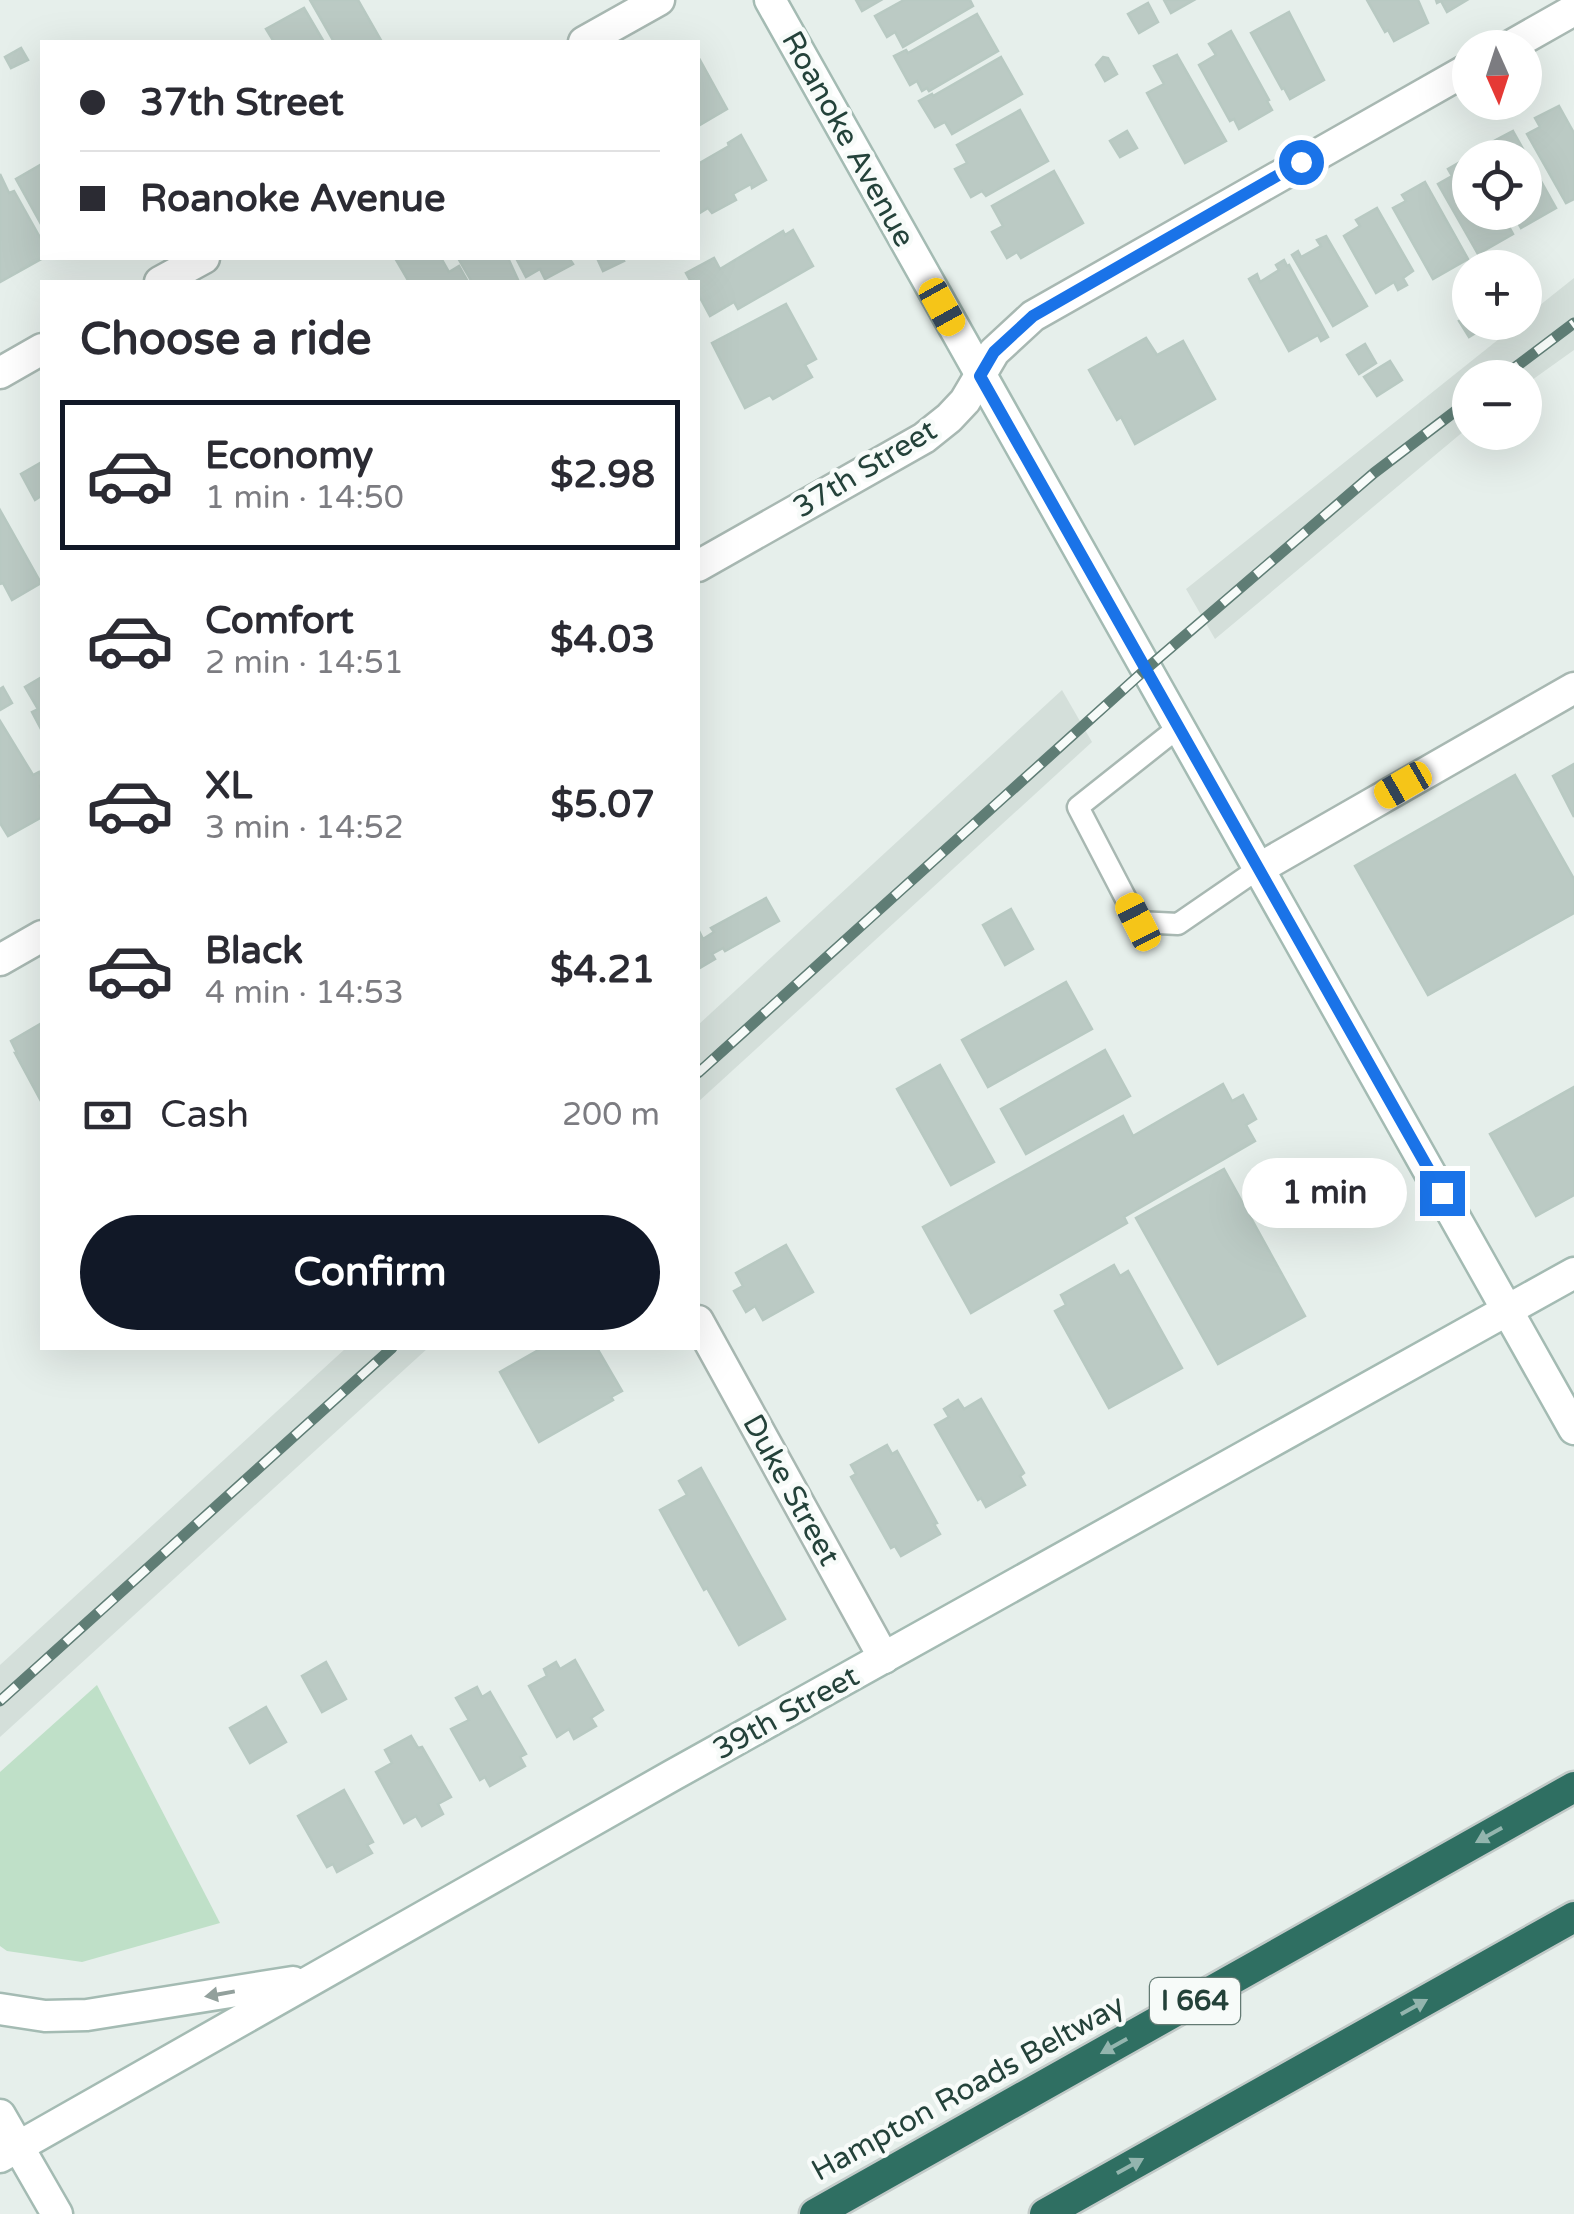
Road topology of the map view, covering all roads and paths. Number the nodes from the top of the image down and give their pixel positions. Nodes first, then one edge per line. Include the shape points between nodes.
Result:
1 (659, 0) edge
2 (770, 0) edge
3 (1574, 10) edge
4 (1539, 30) edge
5 (588, 40) edge
6 (1452, 78) edge
7 (200, 260) edge
8 (164, 280) edge
9 (40, 350) edge
10 (0, 373) edge
11 (980, 376) junction
12 (700, 565) edge
13 (1574, 688) edge
14 (1179, 728) junction
15 (1258, 869) junction
16 (40, 937) edge
17 (0, 960) edge
18 (1574, 1272) edge
19 (1508, 1311) junction
20 (700, 1325) edge
21 (1574, 1429) edge
22 (884, 1658) junction
23 (1574, 1788) edge
24 (1574, 1916) edge
25 (316, 1978) junction
26 (0, 2008) edge
27 (0, 2115) edge
28 (9, 2152) edge
29 (57, 2214) edge
30 (816, 2214) edge
31 (1046, 2214) edge

1 - 5 street
2 - 11 street, Roanoke Avenue
3 - 4 street
6 - 11 street, 37th Street via 1033,316 994,352
7 - 8 street
9 - 10 street
11 - 12 street, 37th Street via 924,438
11 - 14 street, Roanoke Avenue
13 - 15 street
14 - 15 street, Roanoke Avenue
14 - 15 lane via 1078,807 1138,922 1178,924
15 - 19 street, Roanoke Avenue
16 - 17 street
18 - 19 street, 39th Street
19 - 21 street, Roanoke Avenue
19 - 22 street, 39th Street
20 - 22 street, Duke Street
22 - 25 street, 39th Street
23 -> 30 highway, Hampton Roads Beltway / I 664
31 -> 24 highway
25 -> 26 street via 87,2015
25 - 28 street, 39th Street
27 - 28 street
28 - 29 street

